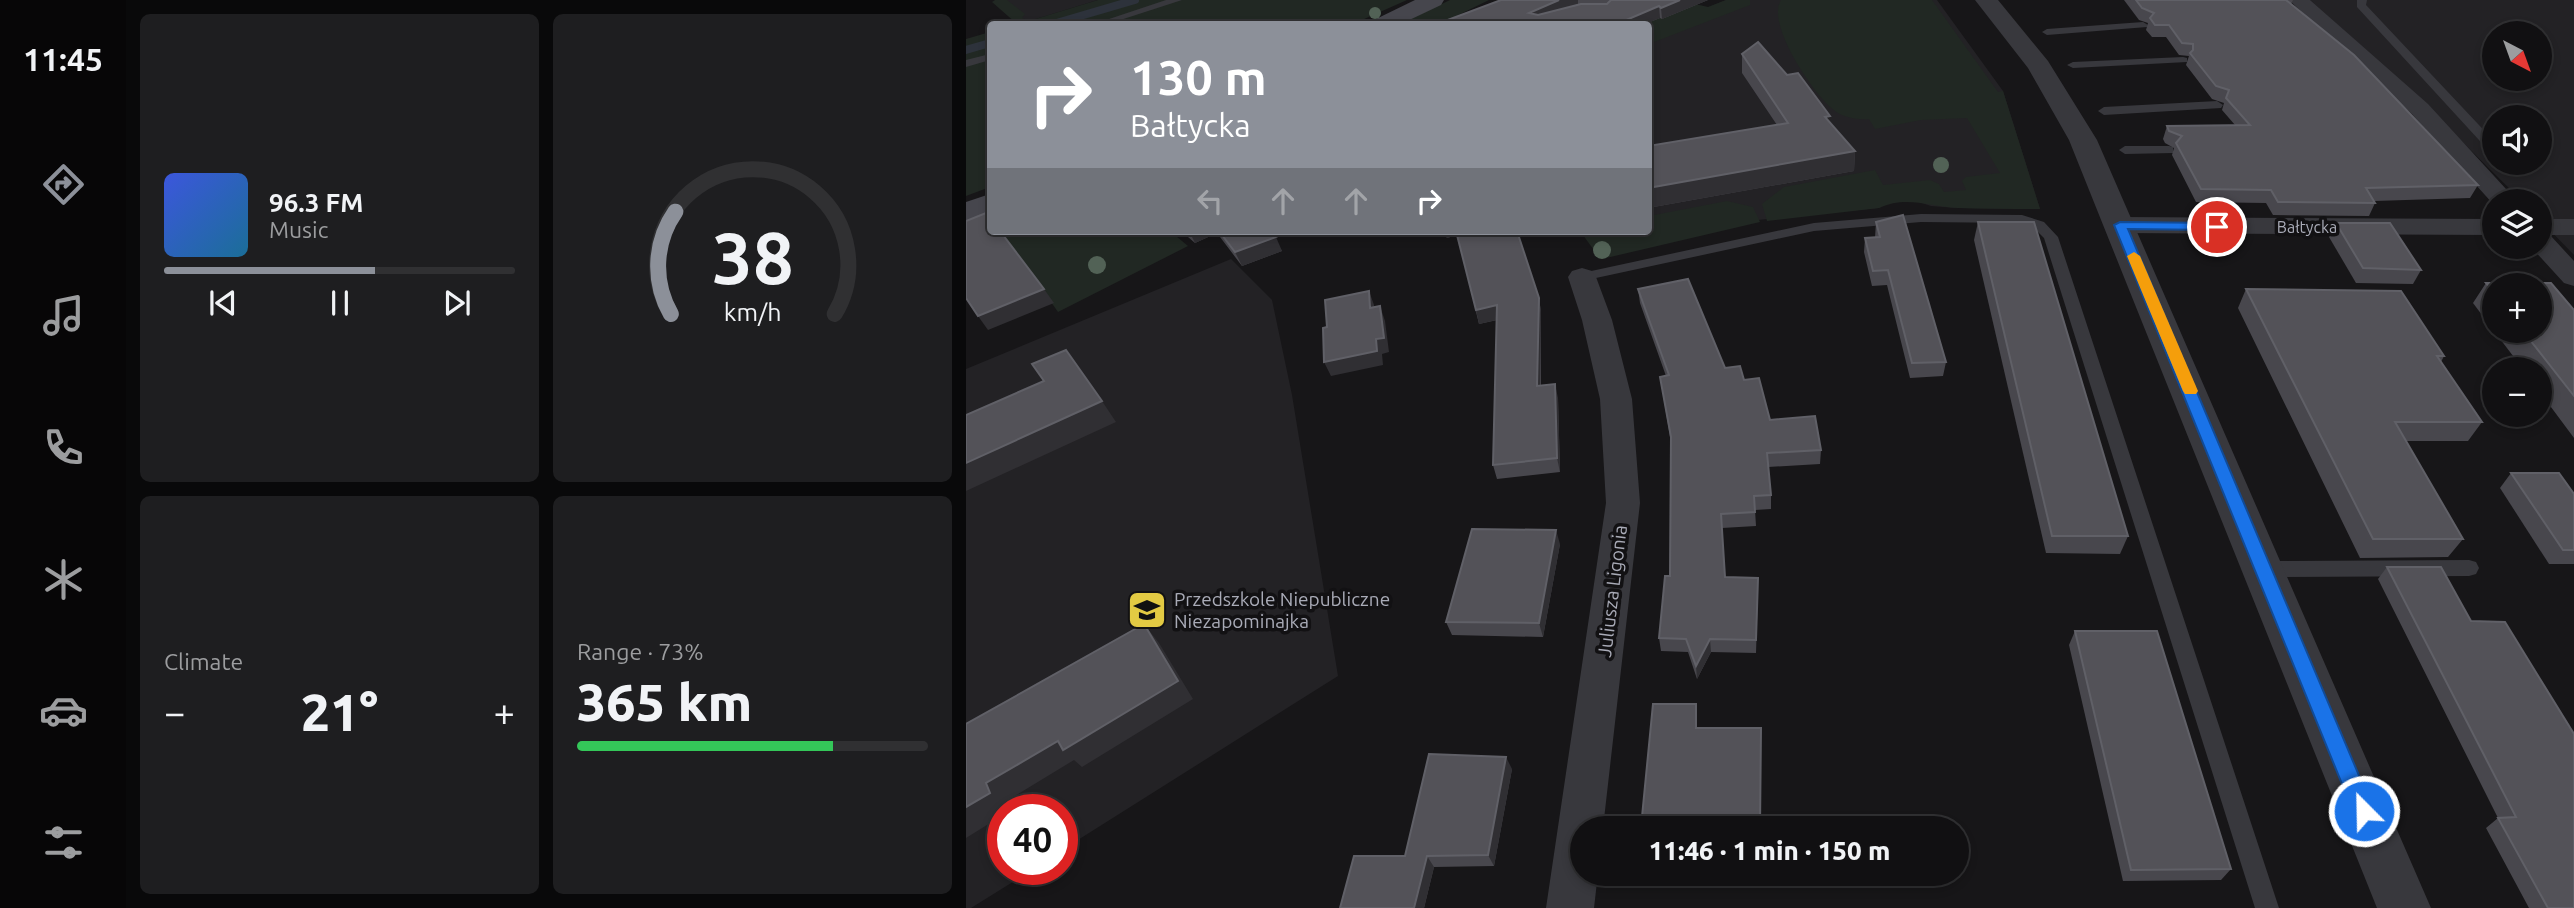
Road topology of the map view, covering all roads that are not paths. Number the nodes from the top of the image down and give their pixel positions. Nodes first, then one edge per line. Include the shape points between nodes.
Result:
1 (1177, 0) edge
2 (1433, 0) edge
3 (1986, 0) edge
4 (2299, 0) edge
5 (2362, 0) edge
6 (1109, 21) edge
7 (1390, 21) edge
8 (2143, 25) edge
9 (2047, 32) dead end
10 (987, 58) edge
11 (2183, 60) edge
12 (966, 64) edge
13 (2073, 65) dead end
14 (2217, 105) edge
15 (2104, 111) dead end
16 (2482, 136) edge
17 (2125, 150) dead end
18 (2169, 150) edge
19 (2493, 189) edge
20 (987, 203) edge
21 (966, 212) edge
22 (2120, 225) junction
23 (2482, 227) edge
24 (2552, 227) edge
25 (2574, 227) edge
26 (2552, 253) edge
27 (1582, 277) joint
28 (2574, 278) edge
29 (2469, 568) dead end
30 (2263, 569) junction
31 (1570, 908) edge
32 (2267, 908) edge
33 (2404, 908) edge

1 - 6 lane
2 - 7 main road
3 - 22 street via 2039,66 2083,139
4 - 19 street via 2420,109
5 - 16 lane via 2361,5
8 - 9 lane
10 - 12 lane
11 - 13 lane
14 - 15 lane
17 - 18 lane
20 - 21 main road
22 - 23 street, Bałtycka
22 - 30 street
24 - 25 street
26 - 28 street
27 - 31 street, Juliusza Ligonia via 1616,399 1623,503
27 - 32 lane via 1814,227 1934,218 2022,219 2045,229
29 - 30 lane
30 - 33 street

